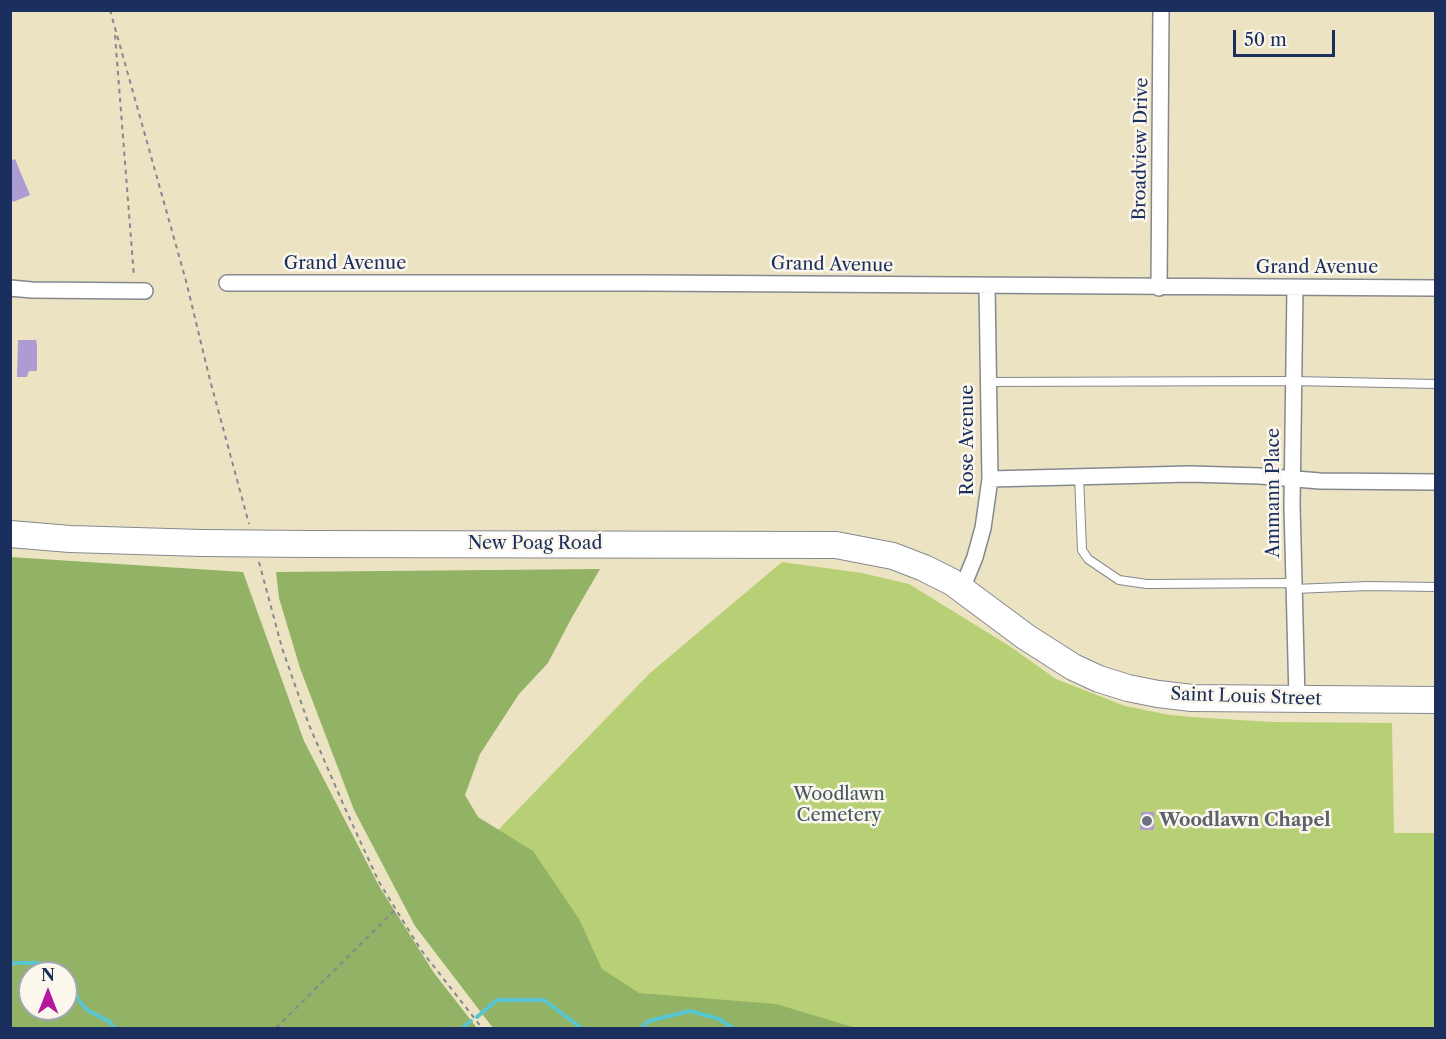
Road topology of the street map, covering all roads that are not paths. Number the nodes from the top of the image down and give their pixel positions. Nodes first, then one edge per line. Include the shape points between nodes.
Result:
1 (1161, 10) edge
2 (227, 283) dead end
3 (987, 286) junction
4 (10, 288) edge
5 (1159, 288) junction
6 (1295, 288) junction
7 (1436, 288) edge
8 (145, 291) dead end
9 (1293, 381) junction
10 (987, 382) junction
11 (1436, 384) edge
12 (1079, 476) junction
13 (990, 479) junction
14 (1292, 479) junction
15 (1436, 482) edge
16 (10, 534) edge
17 (1294, 586) junction
18 (1436, 587) edge
19 (962, 589) junction
20 (1033, 641) joint
21 (1297, 699) junction
22 (1436, 700) edge

1 - 5 street, Broadview Drive
2 - 3 street, Grand Avenue
3 - 5 street, Grand Avenue
3 - 10 street, Rose Avenue
4 - 8 street
5 - 6 street, Grand Avenue
6 - 7 street, Grand Avenue
6 - 9 street, Ammann Place
9 - 10 lane
9 - 11 lane
9 - 14 street, Ammann Place
10 - 13 street, Rose Avenue
12 - 13 street
12 - 14 street via 1190,474
12 - 17 lane via 1082,550 1088,559 1119,580 1147,584
13 - 19 street, Rose Avenue via 983,528
14 - 15 street
14 - 17 street, Ammann Place
16 - 19 main road, New Poag Road, bridge via 202,543 836,545 893,556
17 - 18 lane
17 - 21 street, Ammann Place
19 - 20 main road, New Poag Road
20 - 21 main road, Saint Louis Street via 1073,667 1128,688 1192,698
21 - 22 main road, Saint Louis Street

